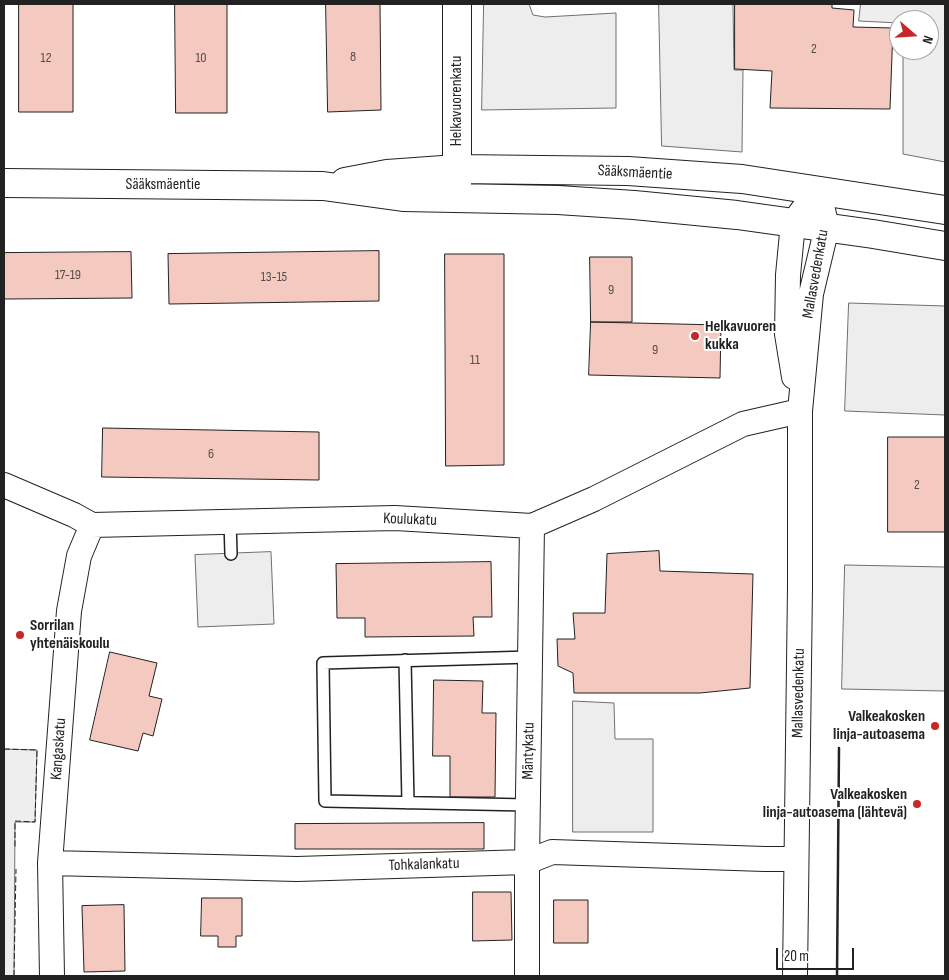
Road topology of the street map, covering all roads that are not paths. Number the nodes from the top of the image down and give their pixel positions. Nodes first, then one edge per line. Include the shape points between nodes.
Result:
1 (457, 4) edge
2 (457, 168) junction
3 (4, 183) edge
4 (323, 186) junction
5 (818, 189) junction
6 (457, 198) junction
7 (945, 210) edge
8 (793, 223) junction
9 (827, 227) junction
10 (945, 246) edge
11 (800, 411) junction
12 (4, 485) edge
13 (230, 521) junction
14 (92, 525) junction
15 (532, 526) junction
16 (231, 554) dead end
17 (530, 657) junction
18 (405, 660) junction
19 (408, 803) junction
20 (528, 805) junction
21 (796, 859) junction
22 (527, 862) junction
23 (50, 863) junction
24 (52, 976) edge
25 (527, 976) edge
26 (796, 976) edge

1 - 2 main road, Helkavuorenkatu
2 - 4 main road, Sääksmäentie via 387,174
2 - 5 main road, Sääksmäentie via 628,171 742,179
2 - 6 main road, Helkavuorenkatu
3 - 4 main road, Sääksmäentie
4 - 6 main road, Sääksmäentie via 403,197
5 - 7 main road, Sääksmäentie
5 - 8 street, Mallasvedenkatu
5 - 9 street, Mallasvedenkatu
6 - 8 main road, Sääksmäentie via 634,205
8 - 9 main road, Sääksmäentie
8 - 11 street, Mallasvedenkatu via 787,334
9 - 10 main road, Sääksmäentie
9 - 11 street, Mallasvedenkatu via 811,294
11 - 15 street, Koulukatu via 743,424 594,499
11 - 21 street, Mallasvedenkatu
12 - 14 street, Koulukatu
13 - 14 street, Koulukatu
13 - 15 street, Koulukatu via 395,518
13 - 16 lane
14 - 23 street, Kangaskatu via 80,556 69,611
15 - 17 street, Mäntykatu
17 - 18 lane
17 - 20 street, Mäntykatu
18 - 19 lane
18 - 19 lane via 323,662 325,801
19 - 20 lane
20 - 22 street, Mäntykatu
21 - 22 street, Tohkalankatu via 552,852
21 - 26 street, Mallasvedenkatu
22 - 23 street, Tohkalankatu via 297,869
22 - 25 street, Mäntykatu
23 - 24 street, Kangaskatu

